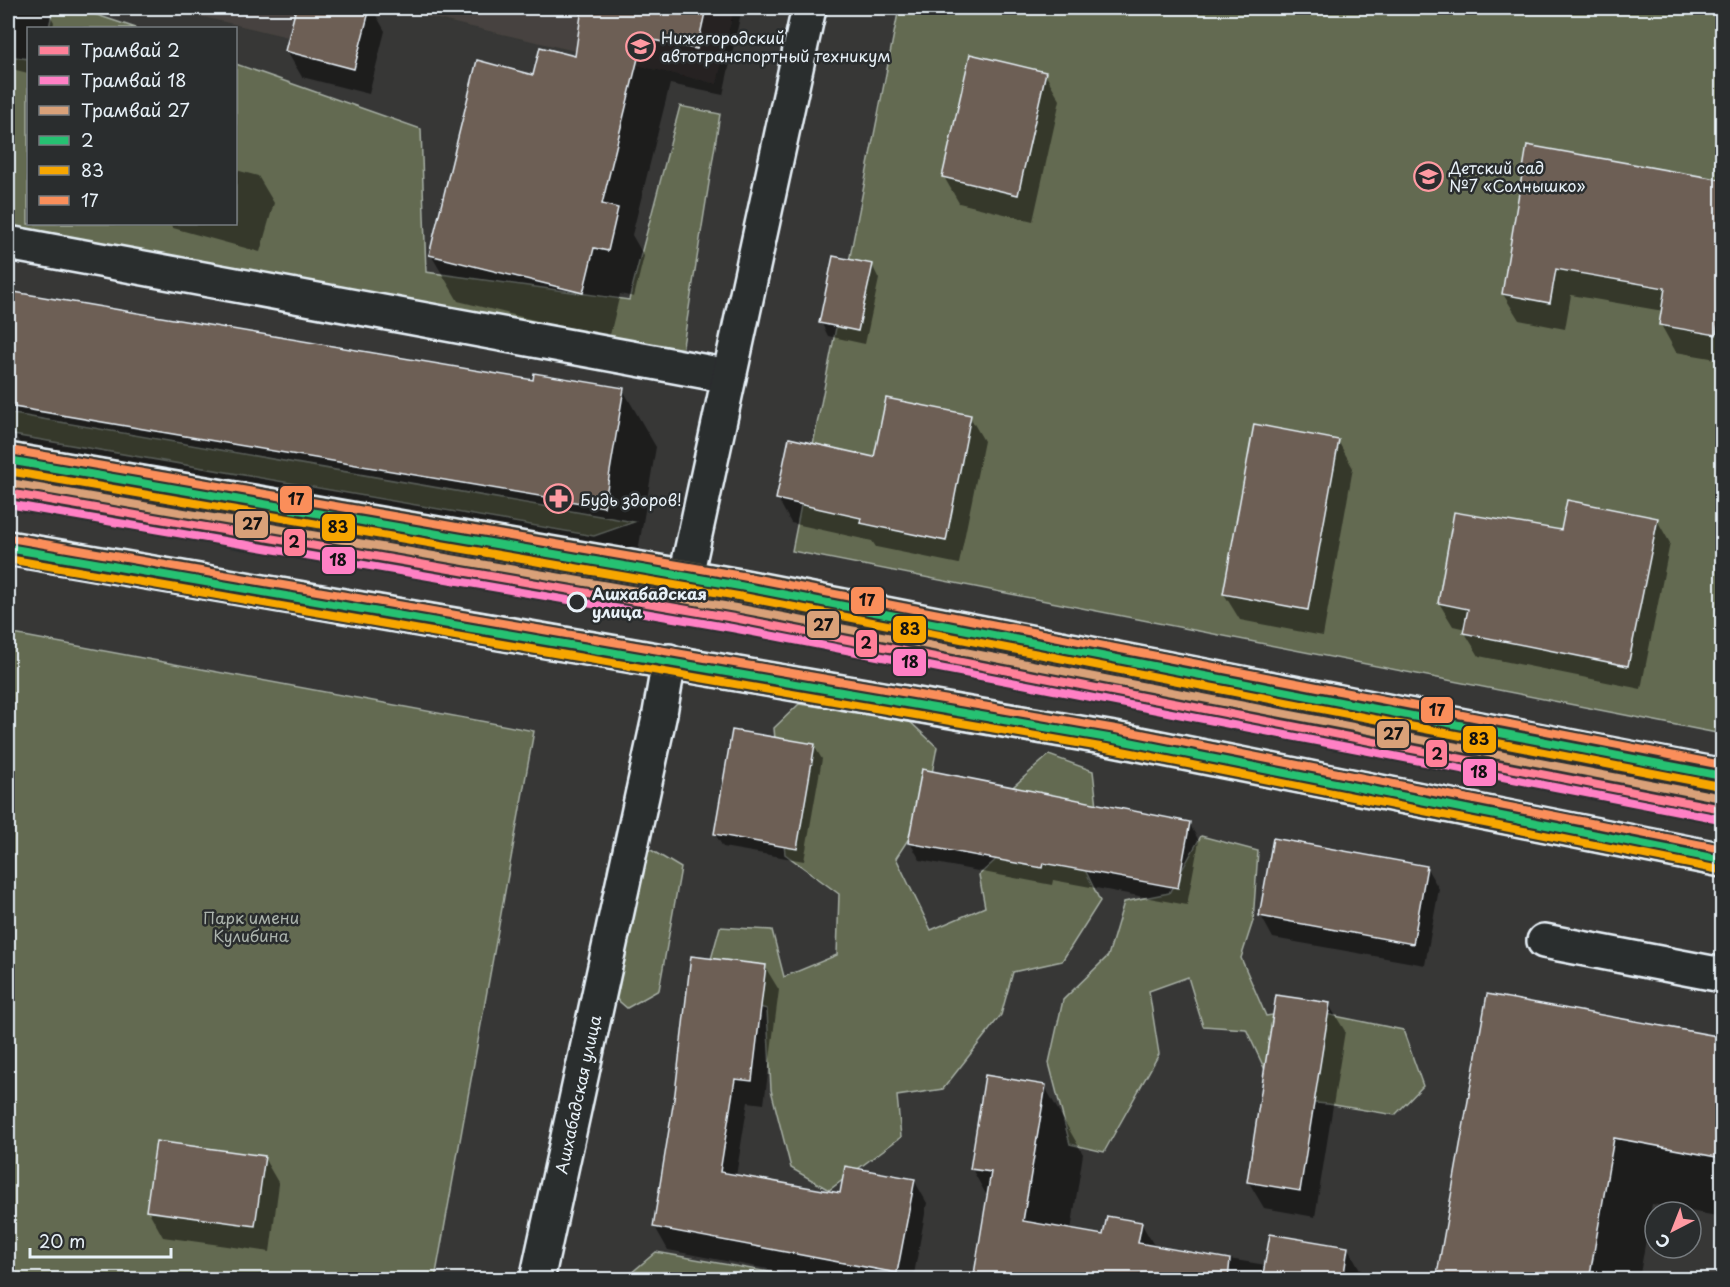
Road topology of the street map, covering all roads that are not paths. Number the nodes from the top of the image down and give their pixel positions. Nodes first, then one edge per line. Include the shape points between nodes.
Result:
1 (809, 8) edge
2 (8, 243) edge
3 (729, 376) junction
4 (8, 460) edge
5 (8, 548) edge
6 (686, 576) junction
7 (669, 661) junction
8 (1722, 776) edge
9 (1722, 860) edge
10 (1544, 941) dead end
11 (1722, 975) edge
12 (537, 1280) edge

1 - 3 street
2 - 3 street
3 - 6 street
4 - 6 main road
5 - 7 main road
6 - 8 main road
7 - 9 main road via 1114,739
7 - 12 street, Ашхабадская улица
10 - 11 street

